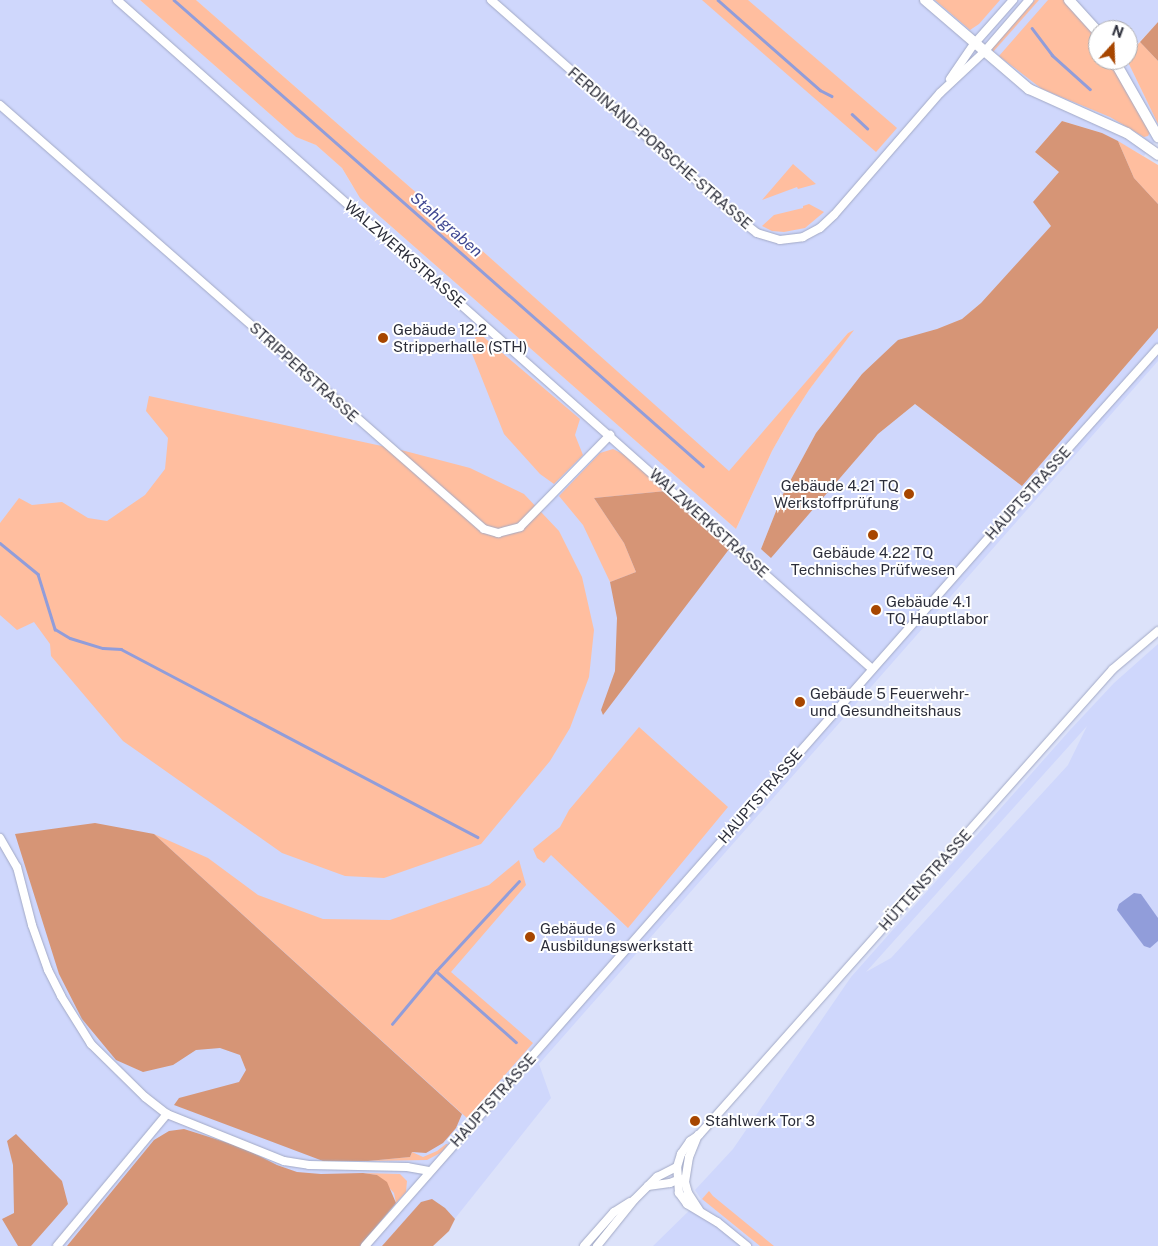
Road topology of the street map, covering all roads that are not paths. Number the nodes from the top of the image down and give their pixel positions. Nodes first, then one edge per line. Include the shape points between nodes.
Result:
1 (117, 0) edge
2 (491, 0) edge
3 (925, 0) edge
4 (1013, 0) edge
5 (1029, 0) edge
6 (1069, 0) edge
7 (1088, 21) edge
8 (974, 44) junction
9 (984, 52) junction
10 (1120, 70) edge
11 (940, 93) junction
12 (0, 105) edge
13 (1158, 137) edge
14 (1158, 155) edge
15 (1158, 348) edge
16 (610, 435) junction
17 (1158, 631) edge
18 (872, 669) junction
19 (0, 838) edge
20 (167, 1114) junction
21 (699, 1135) junction
22 (677, 1167) junction
23 (429, 1171) junction
24 (685, 1174) junction
25 (677, 1181) junction
26 (648, 1186) junction
27 (634, 1200) junction
28 (700, 1212) junction
29 (57, 1246) edge
30 (365, 1246) edge
31 (584, 1246) edge
32 (597, 1246) edge
33 (747, 1246) edge

1 - 16 street, WALZWERKSTRASSE
2 - 11 street, FERDINAND-PORSCHE-STRASSE via 748,226 757,233 780,240 803,238 820,228
3 - 8 street
4 - 8 street, FERDINAND-PORSCHE-STRASSE
5 - 9 street, FERDINAND-PORSCHE-STRASSE
6 - 7 street
8 - 9 street
8 - 11 street, FERDINAND-PORSCHE-STRASSE
9 - 11 street, FERDINAND-PORSCHE-STRASSE
9 - 14 street via 1029,90 1127,132
10 - 13 street
12 - 16 street, STRIPPERSTRASSE via 484,530 498,533 520,527
15 - 18 street, HAUPTSTRASSE
16 - 18 street, WALZWERKSTRASSE
17 - 21 street, HÜTTENSTRASSE via 1113,669
18 - 23 street, HAUPTSTRASSE
19 - 20 street via 17,867 48,970 74,1020 105,1059
20 - 23 street via 284,1161
20 - 29 street
21 - 22 street, HÜTTENSTRASSE via 681,1154
21 - 24 street, HÜTTENSTRASSE
22 - 25 street, HÜTTENSTRASSE
22 - 26 street via 656,1177
23 - 30 street, HAUPTSTRASSE
24 - 25 street
24 - 28 street, HÜTTENSTRASSE via 688,1193
25 - 26 street
25 - 28 street, HÜTTENSTRASSE via 683,1199
26 - 27 street
27 - 31 street via 614,1212
27 - 32 street
28 - 33 street, HÜTTENSTRASSE

